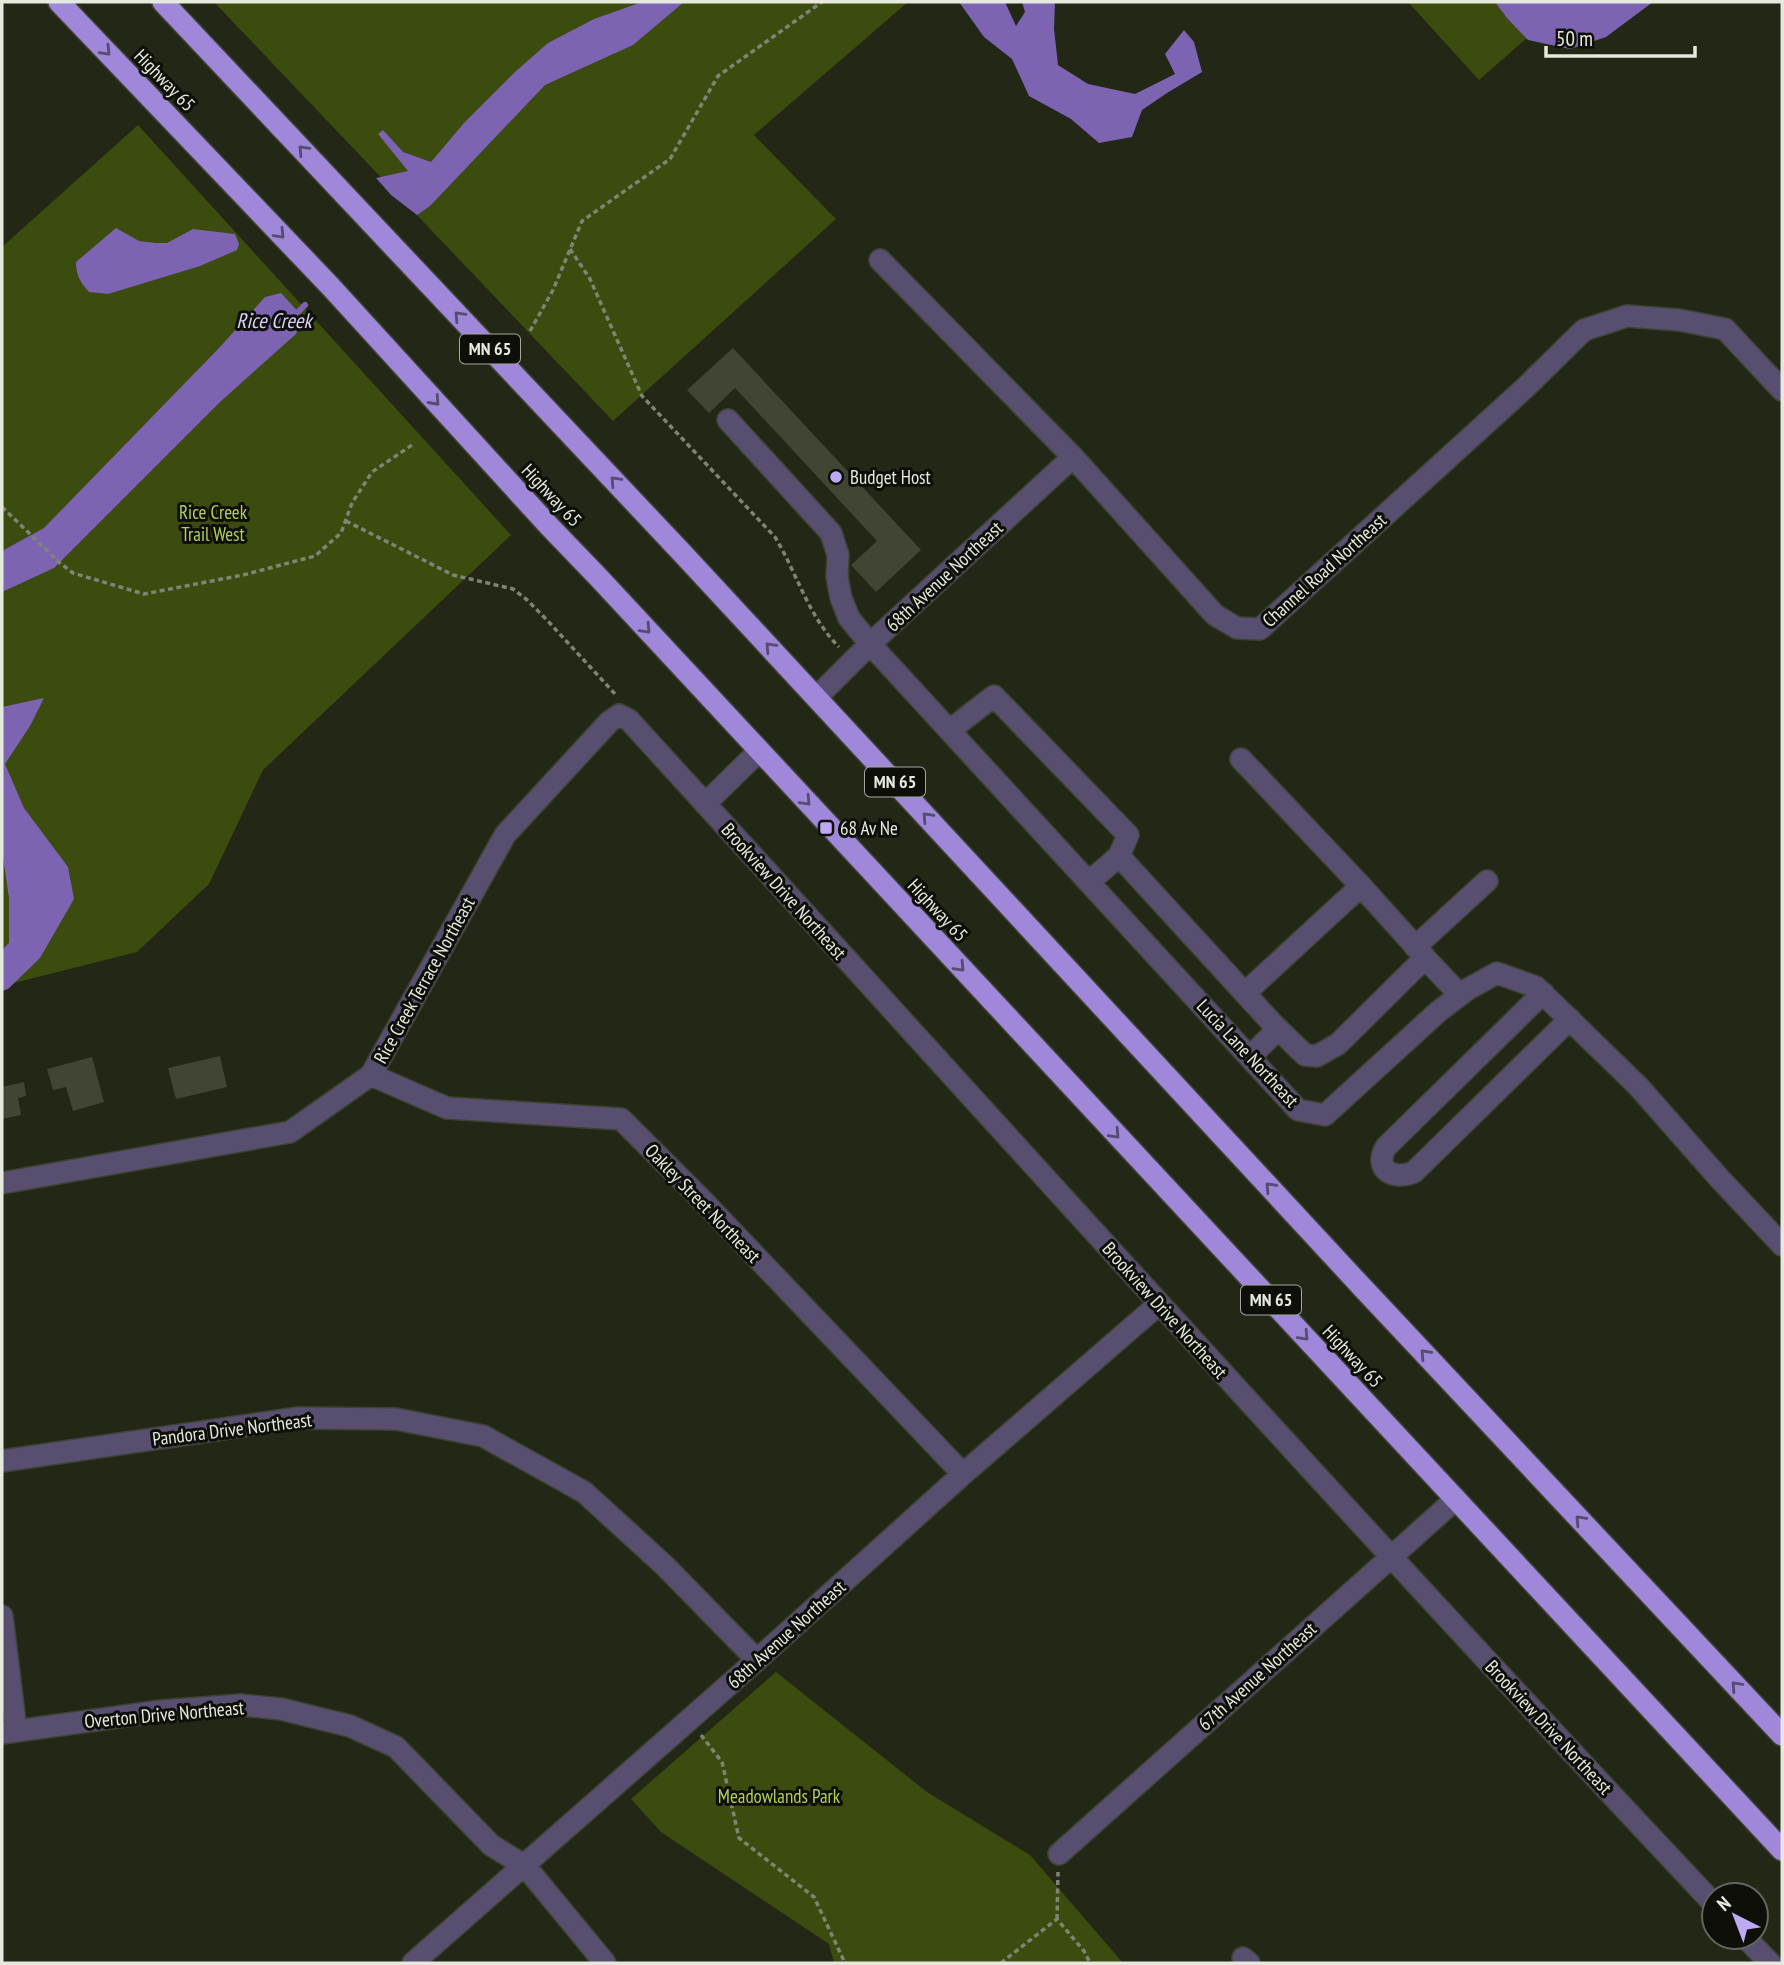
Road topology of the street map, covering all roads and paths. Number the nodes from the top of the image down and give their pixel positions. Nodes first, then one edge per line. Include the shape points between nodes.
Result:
1 (60, 2) edge
2 (163, 2) edge
3 (822, 2) edge
4 (570, 249) junction
5 (880, 260) dead end
6 (530, 331) dead end
7 (1782, 390) edge
8 (728, 420) dead end
9 (412, 445) dead end
10 (1073, 457) junction
11 (2, 508) edge
12 (346, 521) junction
13 (870, 644) junction
14 (853, 661) junction
15 (817, 698) junction
16 (619, 715) junction
17 (950, 730) junction
18 (759, 751) junction
19 (1241, 759) dead end
20 (705, 804) junction
21 (1119, 856) junction
22 (1487, 881) dead end
23 (1089, 882) junction
24 (1361, 887) junction
25 (1420, 952) junction
26 (1245, 993) junction
27 (1543, 993) junction
28 (1460, 995) junction
29 (1570, 1019) junction
30 (1278, 1029) junction
31 (1250, 1057) junction
32 (371, 1075) junction
33 (2, 1183) edge
34 (1782, 1245) edge
35 (1159, 1304) junction
36 (2, 1461) edge
37 (963, 1474) junction
38 (1455, 1499) junction
39 (1391, 1556) junction
40 (2, 1616) edge
41 (757, 1660) junction
42 (689, 1721) junction
43 (9, 1731) edge
44 (1782, 1735) edge
45 (1782, 1850) edge
46 (1059, 1854) joint
47 (524, 1866) junction
48 (1700, 1889) edge
49 (1057, 1919) junction
50 (413, 1963) edge
51 (605, 1963) edge
52 (845, 1963) edge
53 (1001, 1963) edge
54 (1090, 1963) edge

1 -> 18 highway, Highway 65 / MN 65
15 -> 2 highway, MN 65
3 - 4 path via 718,76 670,159 582,221
4 - 6 path
4 - 14 path via 590,279 642,396 775,537 804,599
5 - 10 street, Channel Road Northeast
7 - 10 street, Channel Road Northeast via 1725,329 1627,316 1584,330 1260,629 1237,628 1215,615
8 - 13 street, Lucia Lane Northeast via 831,533 838,555 841,598 849,618
9 - 12 path via 372,472
10 - 13 street, 68th Avenue Northeast
11 - 12 path via 73,573 144,594 315,556 341,533
12 - 16 path via 453,575 513,589 613,691
13 - 14 street, 68th Avenue Northeast
13 - 17 street, Lucia Lane Northeast
14 - 15 street, 68th Avenue Northeast
44 -> 15 highway, MN 65
16 - 20 street, Brookview Drive Northeast via 629,720
16 - 32 street, Rice Creek Terrace Northeast via 505,835
17 - 21 street via 994,696 1128,835
17 - 23 street, Lucia Lane Northeast
18 - 20 street
18 -> 38 highway, Highway 65 / MN 65
19 - 24 street
20 - 35 street, Brookview Drive Northeast
21 - 23 street
21 - 26 street
22 - 25 street
23 - 31 street, Lucia Lane Northeast
24 - 25 street
24 - 26 street
25 - 28 street
25 - 30 street via 1338,1044 1317,1056 1305,1055
26 - 30 street
27 - 28 street, Lucia Lane Northeast via 1497,973
27 - 29 street, Lucia Lane Northeast
27 - 29 street via 1386,1147 1382,1162 1387,1172 1404,1176 1414,1172
28 - 31 street, Lucia Lane Northeast via 1325,1115 1298,1110
29 - 34 street, Lucia Lane Northeast via 1639,1086
30 - 31 street
32 - 33 street, Rice Creek Terrace Northeast via 290,1132
32 - 37 street, Oakley Street Northeast via 447,1108 621,1119
35 - 37 street, 68th Avenue Northeast
35 - 39 street, Brookview Drive Northeast
36 - 41 street, Pandora Drive Northeast via 298,1418 397,1419 483,1436 584,1492
37 - 41 street, 68th Avenue Northeast
38 - 39 street, 67th Avenue Northeast
38 - 45 highway, Highway 65 / MN 65
39 - 46 street, 67th Avenue Northeast
39 - 48 street, Brookview Drive Northeast
40 - 43 street
41 - 42 street, 68th Avenue Northeast
42 - 47 street, 68th Avenue Northeast
42 - 52 path via 722,1762 739,1838 814,1897
43 - 47 street, Overton Drive Northeast via 241,1705 281,1709 351,1726 397,1747 491,1845
46 - 49 path
47 - 50 street, 68th Avenue Northeast
47 - 51 street, Overton Drive Northeast
49 - 53 path
49 - 54 path

